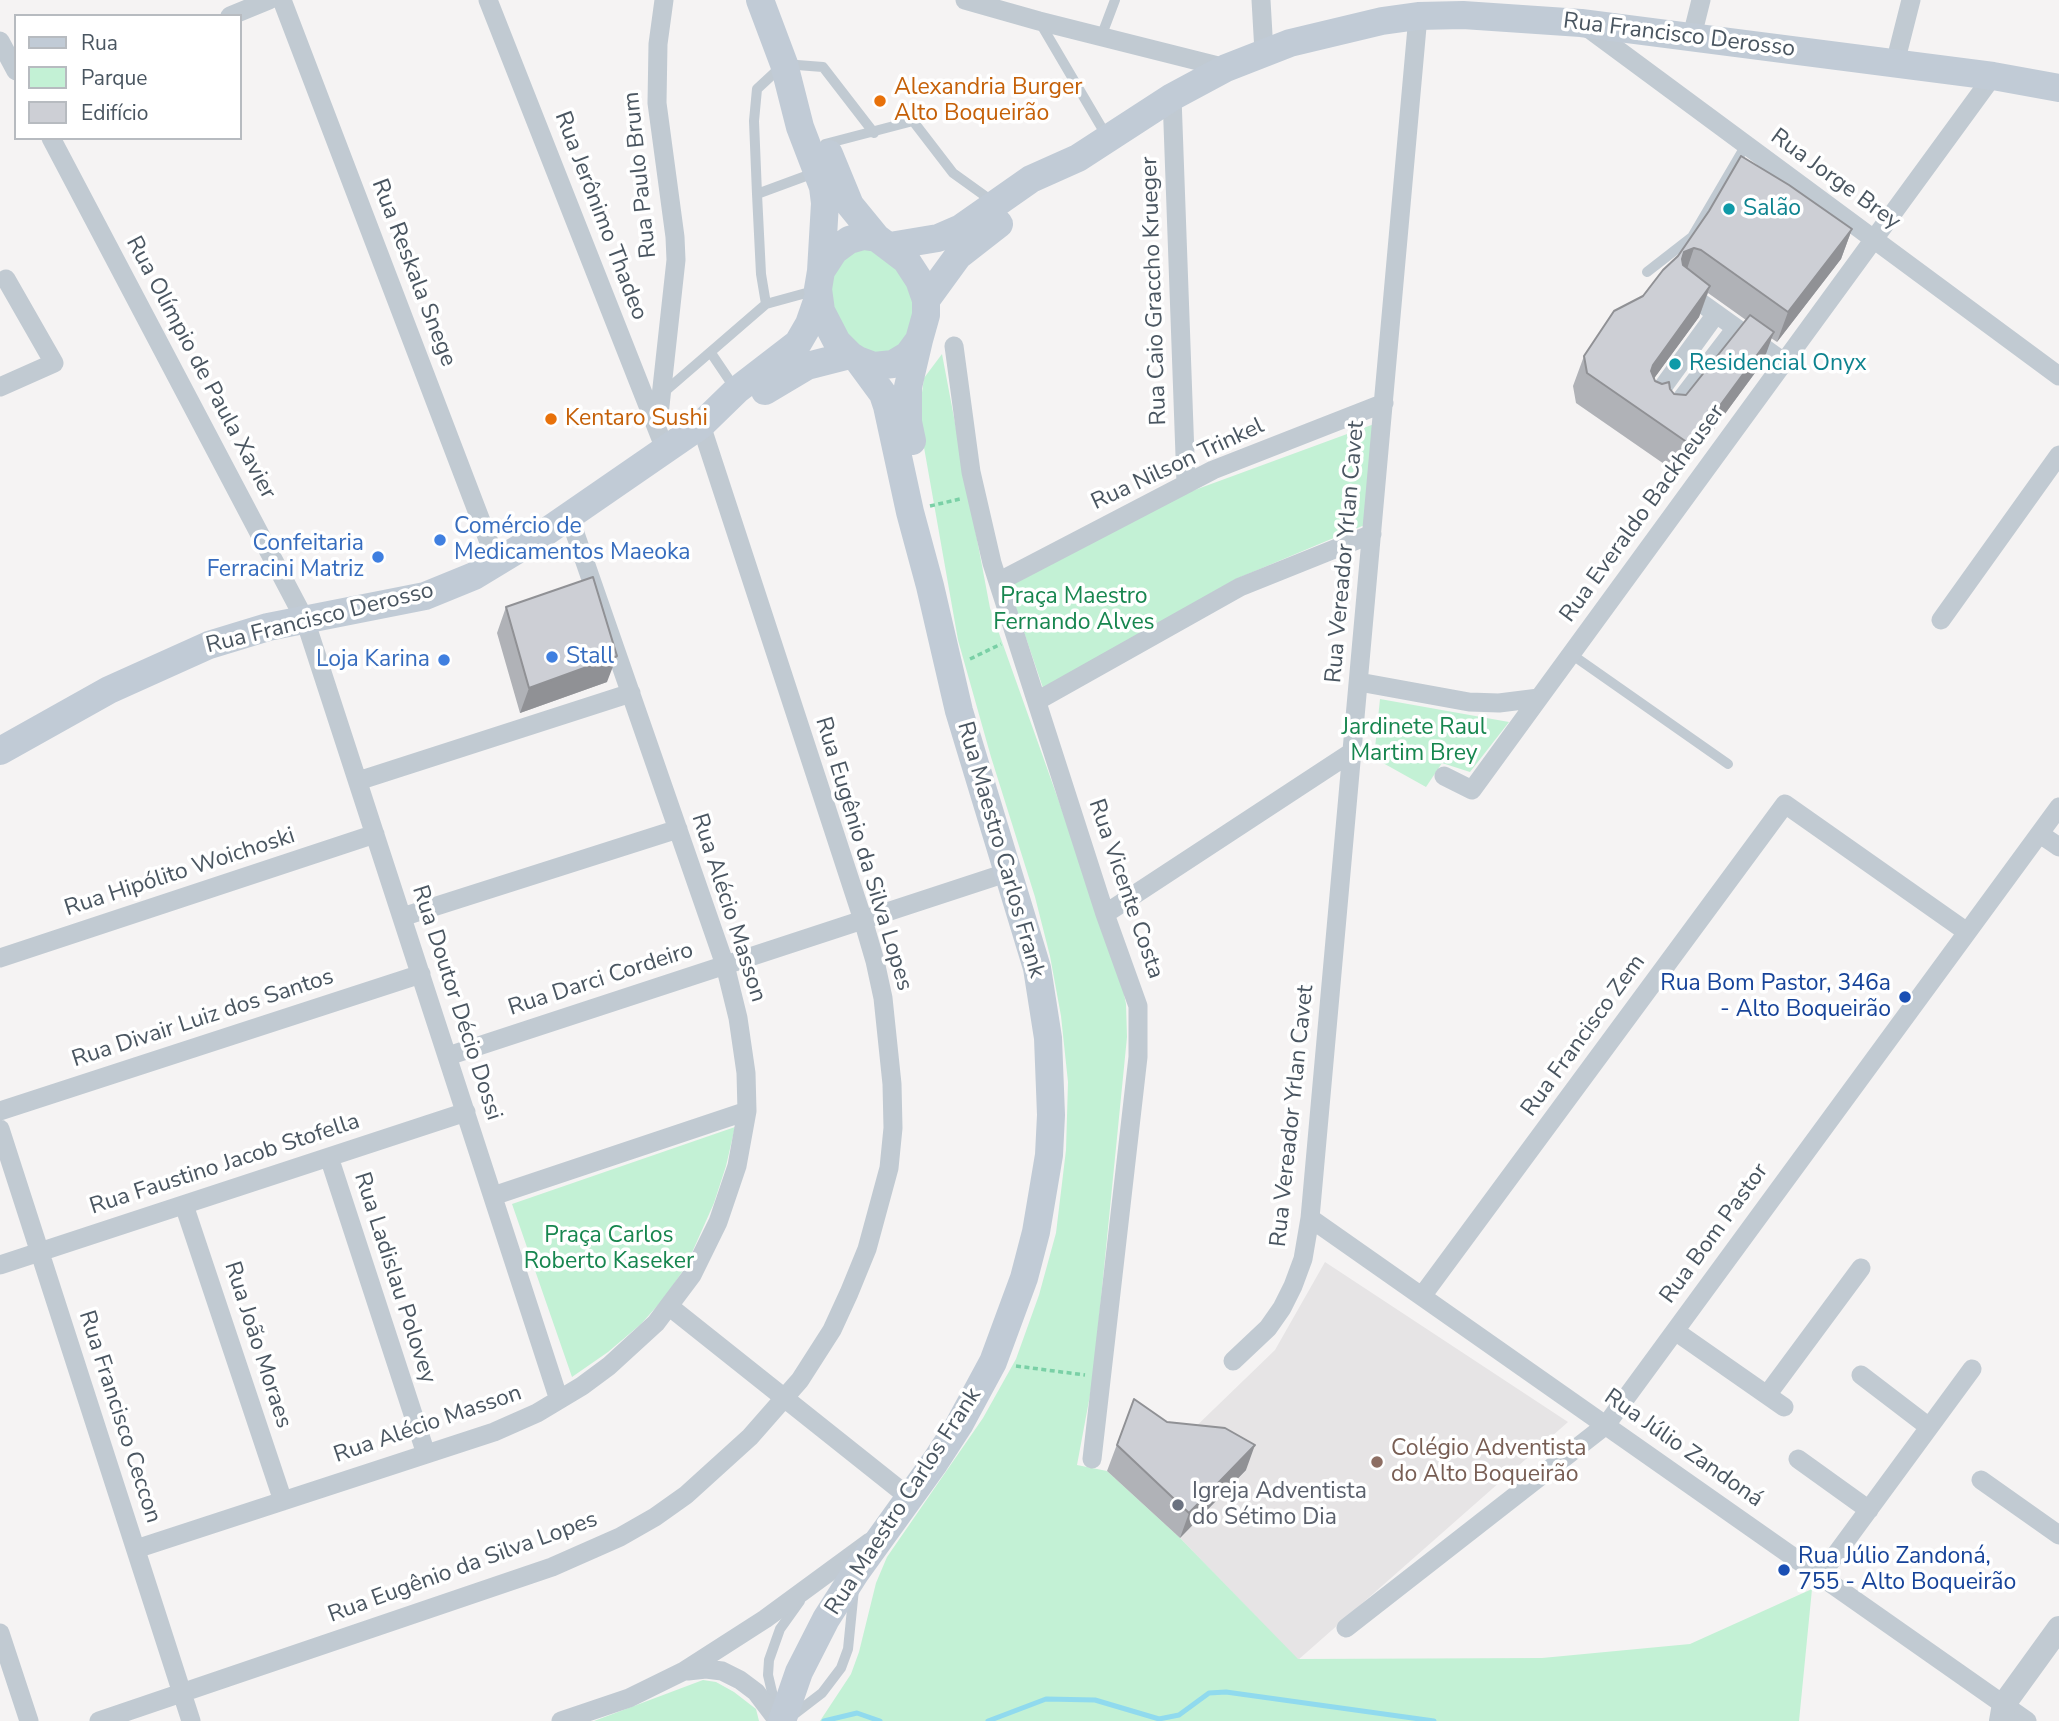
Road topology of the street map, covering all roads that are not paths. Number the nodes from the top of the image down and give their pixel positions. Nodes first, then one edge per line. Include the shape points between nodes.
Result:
1 (269, 0) edge
2 (282, 0) edge
3 (488, 0) edge
4 (664, 0) edge
5 (760, 0) edge
6 (965, 0) edge
7 (1115, 0) edge
8 (1261, 0) edge
9 (1701, 0) edge
10 (1910, 0) edge
11 (235, 14) edge
12 (1418, 16) junction
13 (1039, 21) junction
14 (1581, 23) junction
15 (1692, 36) junction
16 (1101, 37) junction
17 (0, 41) edge
18 (1264, 52) junction
19 (1895, 63) junction
20 (784, 64) junction
21 (14, 67) edge
22 (1226, 68) junction
23 (1993, 76) junction
24 (2059, 88) edge
25 (1172, 97) junction
26 (874, 133) junction
27 (1108, 138) junction
28 (52, 140) edge
29 (825, 144) junction
30 (1746, 145) junction
31 (1079, 158) junction
32 (818, 172) junction
33 (757, 194) junction
34 (996, 204) junction
35 (1874, 239) junction
36 (884, 242) junction
37 (1647, 272) dead end
38 (6, 279) dead end
39 (819, 286) junction
40 (1683, 290) edge
41 (926, 300) junction
42 (766, 304) junction
43 (1716, 314) junction
44 (1736, 328) junction
45 (919, 340) junction
46 (954, 346) dead end
47 (711, 353) junction
48 (854, 357) junction
49 (1784, 363) junction
50 (2059, 376) edge
51 (0, 387) edge
52 (737, 390) junction
53 (661, 394) junction
54 (1384, 402) junction
55 (1652, 402) edge
56 (1670, 414) edge
57 (701, 425) junction
58 (661, 439) junction
59 (2059, 455) edge
60 (1186, 483) junction
61 (569, 516) junction
62 (1372, 534) junction
63 (497, 563) junction
64 (998, 582) junction
65 (930, 586) junction
66 (305, 620) junction
67 (1941, 620) dead end
68 (1571, 654) junction
69 (1359, 682) junction
70 (631, 694) junction
71 (1539, 698) junction
72 (1037, 701) junction
73 (0, 751) edge
74 (1352, 752) junction
75 (1728, 764) dead end
76 (1444, 776) dead end
77 (358, 781) junction
78 (2059, 807) edge
79 (678, 829) junction
80 (375, 834) junction
81 (2040, 834) junction
82 (2059, 847) edge
83 (1009, 872) junction
84 (1105, 914) junction
85 (402, 917) junction
86 (863, 920) junction
87 (1967, 932) junction
88 (0, 958) edge
89 (725, 965) junction
90 (421, 974) junction
91 (447, 1056) junction
92 (0, 1111) edge
93 (747, 1111) junction
94 (466, 1112) junction
95 (0, 1129) edge
96 (329, 1157) junction
97 (493, 1196) junction
98 (184, 1205) junction
99 (1310, 1218) junction
100 (40, 1252) junction
101 (0, 1265) edge
102 (1861, 1268) dead end
103 (1422, 1296) junction
104 (670, 1307) junction
105 (1675, 1331) junction
106 (1233, 1361) dead end
107 (1972, 1369) dead end
108 (1861, 1375) dead end
109 (1767, 1395) junction
110 (786, 1399) junction
111 (559, 1400) junction
112 (1784, 1407) dead end
113 (1606, 1425) junction
114 (1929, 1427) junction
115 (426, 1454) junction
116 (1091, 1459) dead end
117 (1798, 1459) dead end
118 (1981, 1480) dead end
119 (910, 1498) junction
120 (283, 1501) junction
121 (1869, 1510) junction
122 (884, 1532) junction
123 (2059, 1535) edge
124 (136, 1549) junction
125 (1820, 1576) junction
126 (813, 1583) junction
127 (1346, 1628) dead end
128 (2059, 1628) edge
129 (0, 1633) edge
130 (684, 1671) junction
131 (182, 1693) junction
132 (2002, 1713) edge
133 (29, 1721) edge
134 (99, 1721) edge
135 (191, 1721) edge
136 (561, 1721) edge
137 (782, 1721) edge
138 (2027, 1721) edge

1 - 11 street
2 - 63 street, Rua Reskala Snege
3 - 58 street, Rua Jerônimo Thadeo
4 - 53 street, Rua Paulo Brum via 657,103 676,260
5 - 20 main road
6 - 13 street
7 - 16 lane
8 - 18 street
9 - 15 street
10 - 19 street
12 - 14 main road, Rua Francisco Derosso
12 - 18 main road, Rua Francisco Derosso via 1338,30
12 - 54 street, Rua Vereador Yrlan Cavet
13 - 16 street
13 - 27 lane
14 - 15 main road, Rua Francisco Derosso
14 - 30 street, Rua Jorge Brey
15 - 19 main road, Rua Francisco Derosso
16 - 22 street
17 - 21 street
18 - 22 main road, Rua Francisco Derosso
19 - 23 main road, Rua Francisco Derosso
20 - 26 lane via 822,67
20 - 29 main road
20 - 32 main road via 800,127
20 - 33 lane via 757,89
22 - 25 main road, Rua Francisco Derosso
23 - 24 main road, Rua Francisco Derosso
23 - 35 street, Rua Everaldo Backheuser
25 - 27 main road, Rua Francisco Derosso
25 - 60 street, Rua Caio Graccho Krueger
26 - 29 lane
26 - 34 lane via 913,121 953,173
27 - 31 main road, Rua Francisco Derosso
28 - 66 street, Rua Olímpio de Paula Xavier
29 - 36 main road via 850,205
30 - 35 street, Rua Jorge Brey
30 - 37 lane via 1692,237
31 - 34 main road, Rua Francisco Derosso via 1031,179
31 - 41 main road, Rua Francisco Derosso via 1039,195 958,256
32 - 33 lane
32 - 39 main road via 825,203
33 - 42 lane
34 - 36 main road, Rua Francisco Derosso via 950,234 922,242
35 - 49 street, Rua Everaldo Backheuser
35 - 50 street, Rua Jorge Brey
36 - 39 main road via 863,236 849,240 834,251
36 - 41 main road via 906,260
38 - 51 street via 54,363
39 - 42 lane
39 - 48 main road via 827,326
39 - 52 main road, Rua Francisco Derosso via 809,324 798,343
40 - 43 street
41 - 45 main road
42 - 47 lane
43 - 44 street
43 - 55 street
44 - 49 street
44 - 56 street
45 - 48 main road via 908,355 892,364 874,366
45 - 65 main road, Rua Maestro Carlos Frank via 907,405 924,508
46 - 64 street, Rua Vicente Costa via 966,444
47 - 52 lane
47 - 53 lane
48 - 57 main road, Rua Francisco Derosso via 798,370
48 - 65 main road, Rua Maestro Carlos Frank via 887,406
49 - 68 street, Rua Everaldo Backheuser
52 - 57 main road, Rua Francisco Derosso
53 - 58 street, Rua Paulo Brum
54 - 60 street, Rua Nilson Trinkel
54 - 62 street, Rua Vereador Yrlan Cavet
57 - 58 main road, Rua Francisco Derosso
57 - 86 street, Rua Eugênio da Silva Lopes
58 - 61 main road, Rua Francisco Derosso
59 - 67 street
60 - 64 street, Rua Nilson Trinkel
61 - 63 main road, Rua Francisco Derosso
61 - 70 street, Rua Alécio Masson
62 - 69 street, Rua Vereador Yrlan Cavet
62 - 72 street via 1240,587
63 - 66 main road, Rua Francisco Derosso via 425,596
64 - 72 street, Rua Vicente Costa
65 - 83 main road, Rua Maestro Carlos Frank via 948,669
66 - 73 main road, Rua Francisco Derosso via 240,635 176,658
66 - 77 street, Rua Doutor Décio Dossi
68 - 71 street, Rua Everaldo Backheuser
68 - 75 lane
69 - 71 street via 1469,702
69 - 74 street, Rua Vereador Yrlan Cavet
70 - 77 street
70 - 79 street, Rua Alécio Masson
71 - 76 street, Rua Everaldo Backheuser via 1472,790
72 - 84 street, Rua Vicente Costa
74 - 84 street
74 - 99 street, Rua Vereador Yrlan Cavet
77 - 80 street, Rua Doutor Décio Dossi
78 - 81 street, Rua Bom Pastor
79 - 85 street
79 - 89 street, Rua Alécio Masson
80 - 85 street, Rua Doutor Décio Dossi
80 - 88 street, Rua Hipólito Woichoski
81 - 82 street
81 - 87 street, Rua Bom Pastor
83 - 86 street, Rua Darci Cordeiro
83 - 119 main road, Rua Maestro Carlos Frank via 1043,1005 1051,1115 1045,1181 1024,1278 993,1362 959,1425
84 - 116 street, Rua Vicente Costa via 1133,987 1139,1029
85 - 90 street, Rua Doutor Décio Dossi
86 - 89 street, Rua Darci Cordeiro
86 - 110 street, Rua Eugênio da Silva Lopes via 876,961 889,1041 893,1128 888,1168 849,1293 813,1362
87 - 103 street, Rua Francisco Zem via 1785,804
87 - 105 street, Rua Bom Pastor
89 - 91 street, Rua Darci Cordeiro
89 - 93 street, Rua Alécio Masson via 743,1047
90 - 91 street, Rua Doutor Décio Dossi
90 - 92 street, Rua Divair Luiz dos Santos
91 - 94 street, Rua Doutor Décio Dossi
93 - 97 street
93 - 104 street, Rua Alécio Masson via 737,1166 718,1222
94 - 96 street, Rua Faustino Jacob Stofella
94 - 97 street, Rua Doutor Décio Dossi
95 - 100 street, Rua Francisco Ceccon
96 - 98 street, Rua Faustino Jacob Stofella
96 - 115 street, Rua Ladislau Polovey
97 - 111 street, Rua Doutor Décio Dossi
98 - 100 street, Rua Faustino Jacob Stofella
98 - 120 street, Rua João Moraes
99 - 103 street, Rua Júlio Zandoná
99 - 106 street, Rua Vereador Yrlan Cavet via 1303,1259 1282,1308
100 - 101 street, Rua Faustino Jacob Stofella
100 - 124 street, Rua Francisco Ceccon
102 - 109 street
103 - 113 street, Rua Júlio Zandoná
104 - 110 street
104 - 111 street, Rua Alécio Masson via 635,1343
105 - 109 street
105 - 113 street, Rua Bom Pastor
107 - 114 street
108 - 114 street
109 - 112 street
110 - 119 street
110 - 131 street, Rua Eugênio da Silva Lopes via 686,1495 609,1543 540,1572
111 - 115 street, Rua Alécio Masson via 516,1423
113 - 125 street, Rua Júlio Zandoná
113 - 127 street, Rua Bom Pastor
114 - 121 street
115 - 120 street, Rua Alécio Masson
117 - 121 street
118 - 123 street
119 - 122 main road, Rua Maestro Carlos Frank
120 - 124 street, Rua Alécio Masson
121 - 125 street
122 - 126 street
122 - 137 main road, Rua Maestro Carlos Frank via 826,1619
124 - 131 street, Rua Francisco Ceccon
125 - 132 street, Rua Júlio Zandoná
126 - 130 street
126 - 137 lane via 780,1629 769,1660 770,1690
128 - 132 street
129 - 133 street
130 - 136 street via 629,1698
130 - 137 street via 714,1670 740,1680
131 - 134 street, Rua Eugênio da Silva Lopes
131 - 135 street, Rua Francisco Ceccon
132 - 138 street, Rua Júlio Zandoná

